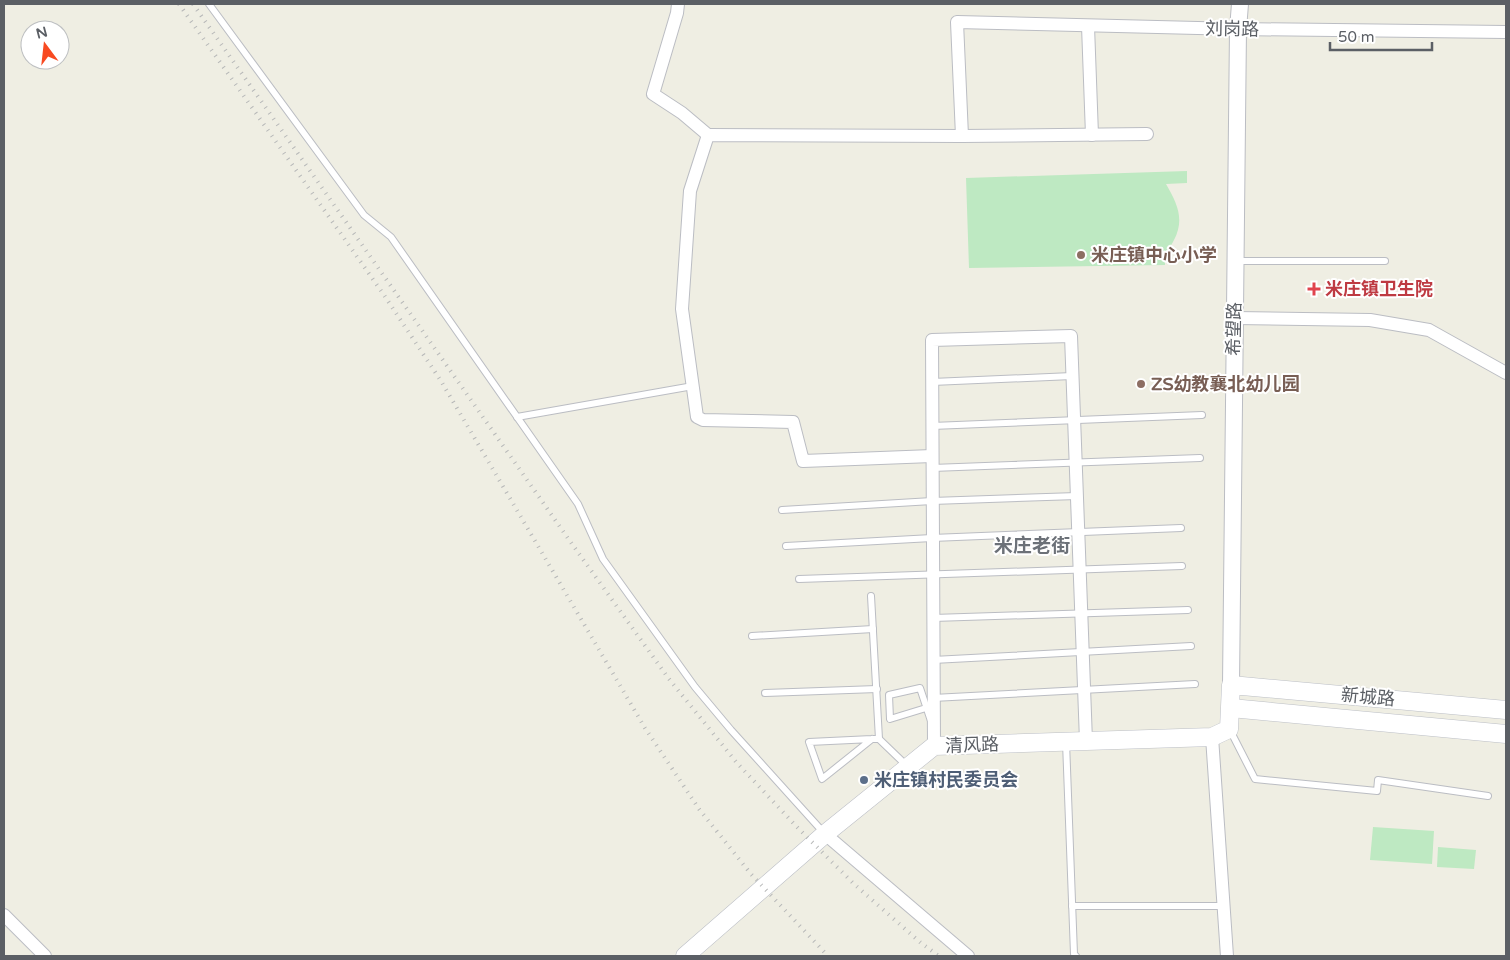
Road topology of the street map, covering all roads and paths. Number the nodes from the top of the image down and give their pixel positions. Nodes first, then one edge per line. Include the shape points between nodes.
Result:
1 (209, 4) edge
2 (678, 4) edge
3 (1240, 4) edge
4 (1088, 26) junction
5 (1238, 29) junction
6 (1506, 32) edge
7 (1147, 134) dead end
8 (708, 135) junction
9 (1092, 135) junction
10 (962, 136) junction
11 (1235, 261) junction
12 (1385, 261) dead end
13 (1235, 318) junction
14 (1506, 373) edge
15 (1072, 376) junction
16 (932, 382) junction
17 (693, 386) junction
18 (1202, 415) dead end
19 (517, 417) junction
20 (1074, 420) junction
21 (932, 426) junction
22 (1200, 458) dead end
23 (932, 462) junction
24 (1076, 462) junction
25 (1077, 496) junction
26 (932, 501) junction
27 (782, 510) dead end
28 (1181, 528) dead end
29 (1078, 532) junction
30 (932, 538) junction
31 (786, 546) dead end
32 (1182, 566) dead end
33 (1080, 571) junction
34 (933, 576) junction
35 (799, 579) dead end
36 (871, 596) dead end
37 (1188, 610) dead end
38 (1082, 614) junction
39 (933, 618) junction
40 (873, 629) junction
41 (752, 636) dead end
42 (1191, 646) dead end
43 (1083, 652) junction
44 (933, 660) junction
45 (1195, 684) dead end
46 (1231, 685) junction
47 (877, 689) junction
48 (1084, 690) junction
49 (765, 694) dead end
50 (930, 703) junction
51 (1231, 708) junction
52 (1506, 710) edge
53 (1229, 729) junction
54 (1506, 734) edge
55 (1212, 737) junction
56 (934, 738) junction
57 (875, 739) junction
58 (1086, 740) junction
59 (1066, 741) junction
60 (908, 767) junction
61 (1488, 796) dead end
62 (825, 834) junction
63 (1072, 906) junction
64 (1224, 906) junction
65 (4, 915) edge
66 (45, 956) edge
67 (685, 956) edge
68 (968, 956) edge
69 (1076, 956) edge
70 (1227, 956) edge

1 - 19 lane via 364,215 391,237
2 - 8 street via 654,94
3 - 5 street, 希望路
4 - 5 street, 刘岗路
4 - 9 street
4 - 10 street, 刘岗路 via 957,22
5 - 6 street, 刘岗路
5 - 11 street, 希望路
7 - 9 street
8 - 10 street
8 - 17 street via 690,191 682,309
9 - 10 street
11 - 12 lane
11 - 13 street, 希望路
13 - 14 street via 1370,320 1430,330
13 - 46 street, 希望路
15 - 16 lane
15 - 16 street via 1071,336 932,340
15 - 20 street
16 - 21 street
17 - 19 lane
17 - 23 street via 697,417 703,420 792,422 803,461
18 - 20 lane
19 - 62 lane via 578,504 602,559 695,688
20 - 21 lane
20 - 24 street
21 - 23 street
22 - 24 lane
23 - 24 lane
23 - 26 street
24 - 25 street
25 - 26 lane
25 - 29 street
26 - 27 lane
26 - 30 street
28 - 29 lane
29 - 30 lane
29 - 33 street
30 - 31 lane
30 - 34 street
32 - 33 lane
33 - 34 lane
33 - 38 street
34 - 35 lane
34 - 39 street
36 - 40 lane
37 - 38 lane
38 - 39 lane
38 - 43 street
39 - 44 street
40 - 41 lane
40 - 47 lane
42 - 43 lane
43 - 44 lane
43 - 48 street
44 - 50 street
45 - 48 lane
46 - 51 main road
46 - 52 main road, 新城路
47 - 49 lane
47 - 57 lane
48 - 50 lane
48 - 58 street
50 - 50 lane via 920,688 889,695 890,719
50 - 56 street
51 - 53 main road
51 - 54 main road, 新城路
53 - 55 main road, 清风路
53 - 61 lane via 1255,780 1377,791 1378,780
55 - 58 main road, 清风路
55 - 64 street
56 - 59 main road, 清风路
56 - 60 main road, 清风路
57 - 57 lane via 809,742 822,779 844,762
57 - 60 lane
58 - 59 main road, 清风路
59 - 63 lane
60 - 62 main road, 清风路
62 - 67 main road, 清风路
62 - 68 street
63 - 64 lane
63 - 69 lane
64 - 70 street
65 - 66 street

